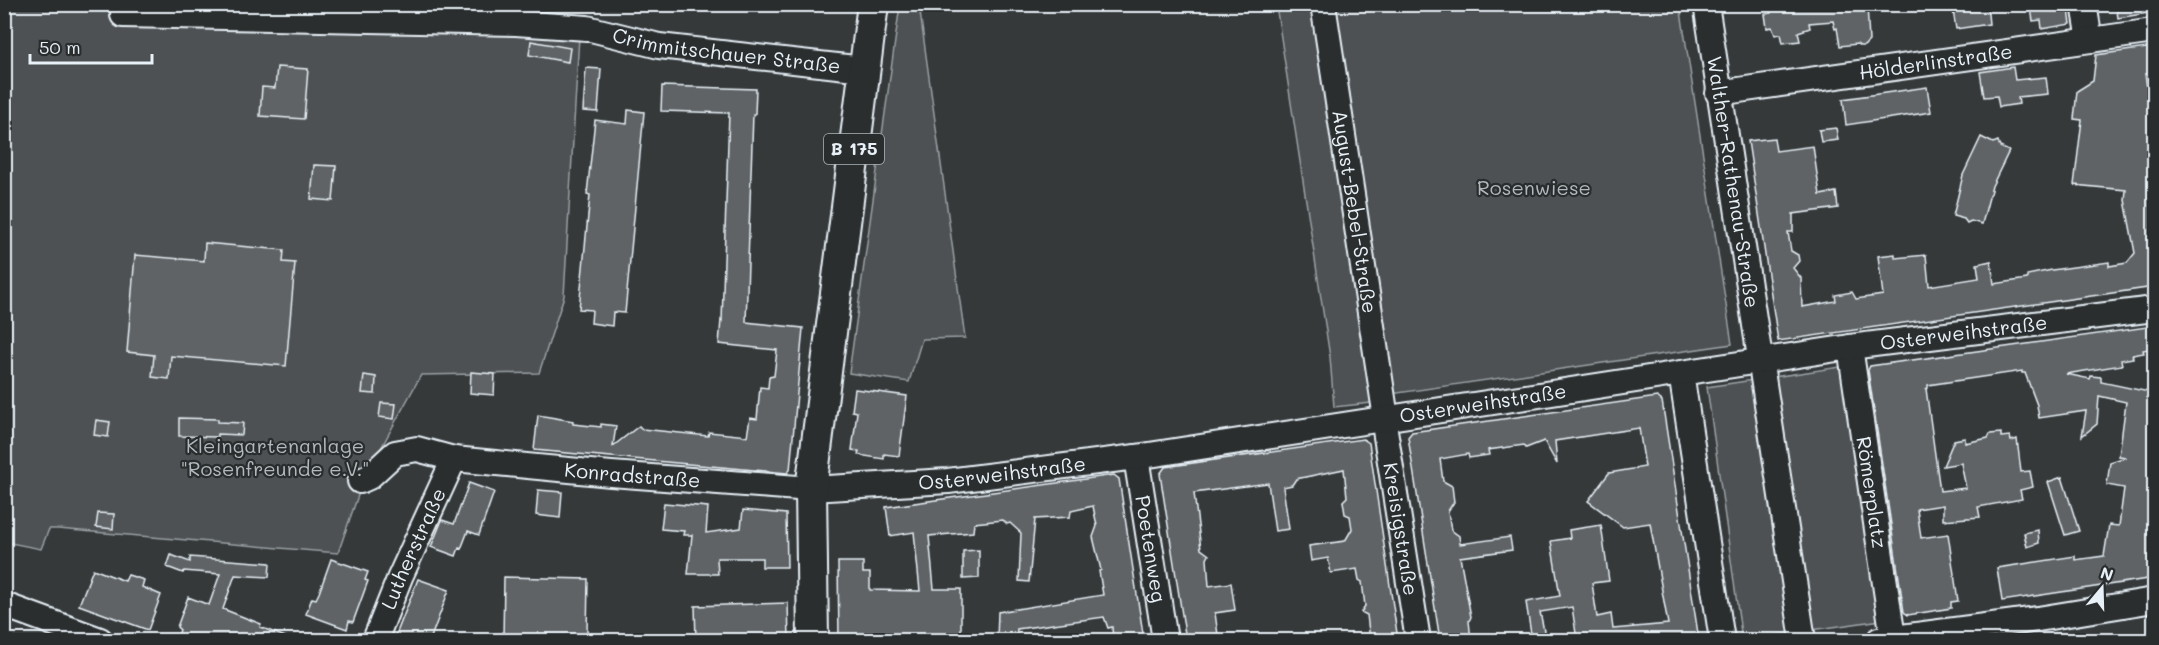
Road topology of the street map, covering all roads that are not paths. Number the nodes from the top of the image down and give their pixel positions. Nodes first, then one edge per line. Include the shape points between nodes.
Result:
1 (873, 4) edge
2 (1323, 4) edge
3 (1706, 4) edge
4 (2084, 4) edge
5 (123, 15) dead end
6 (2154, 31) edge
7 (2090, 40) junction
8 (864, 69) junction
9 (1718, 93) junction
10 (2154, 309) edge
11 (1850, 347) junction
12 (1760, 360) junction
13 (1681, 373) junction
14 (1386, 418) junction
15 (1136, 457) junction
16 (454, 459) junction
17 (360, 481) dead end
18 (811, 489) junction
19 (2154, 600) edge
20 (4, 605) edge
21 (100, 640) edge
22 (375, 640) edge
23 (813, 640) edge
24 (1165, 640) edge
25 (1418, 640) edge
26 (1722, 640) edge
27 (1803, 640) edge
28 (1886, 640) edge

1 - 8 main road, Crimmitschauer Straße / B 175
2 - 14 street, August-Bebel-Straße
3 - 9 street, Walther-Rathenau-Straße
4 - 7 street
5 - 8 street, Crimmitschauer Straße via 516,23 587,28 659,46
6 - 7 street, Hölderlinstraße
7 - 9 street, Hölderlinstraße
8 - 18 main road, Crimmitschauer Straße / B 175
9 - 12 street, Walther-Rathenau-Straße
10 - 11 street, Osterweihstraße
11 - 12 street, Osterweihstraße
11 - 28 street, Römerplatz
12 - 13 street, Osterweihstraße
12 - 27 street
13 - 14 street, Osterweihstraße
13 - 26 street
14 - 15 street, Osterweihstraße
14 - 25 street, Kreisigstraße
15 - 18 street, Osterweihstraße via 948,481
15 - 24 street, Poetenweg
16 - 17 street, Konradstraße via 417,448 395,453
16 - 18 street, Konradstraße
16 - 22 street, Lutherstraße
18 - 23 main road, Crimmitschauer Straße / B 175
19 - 28 street
20 - 21 street

